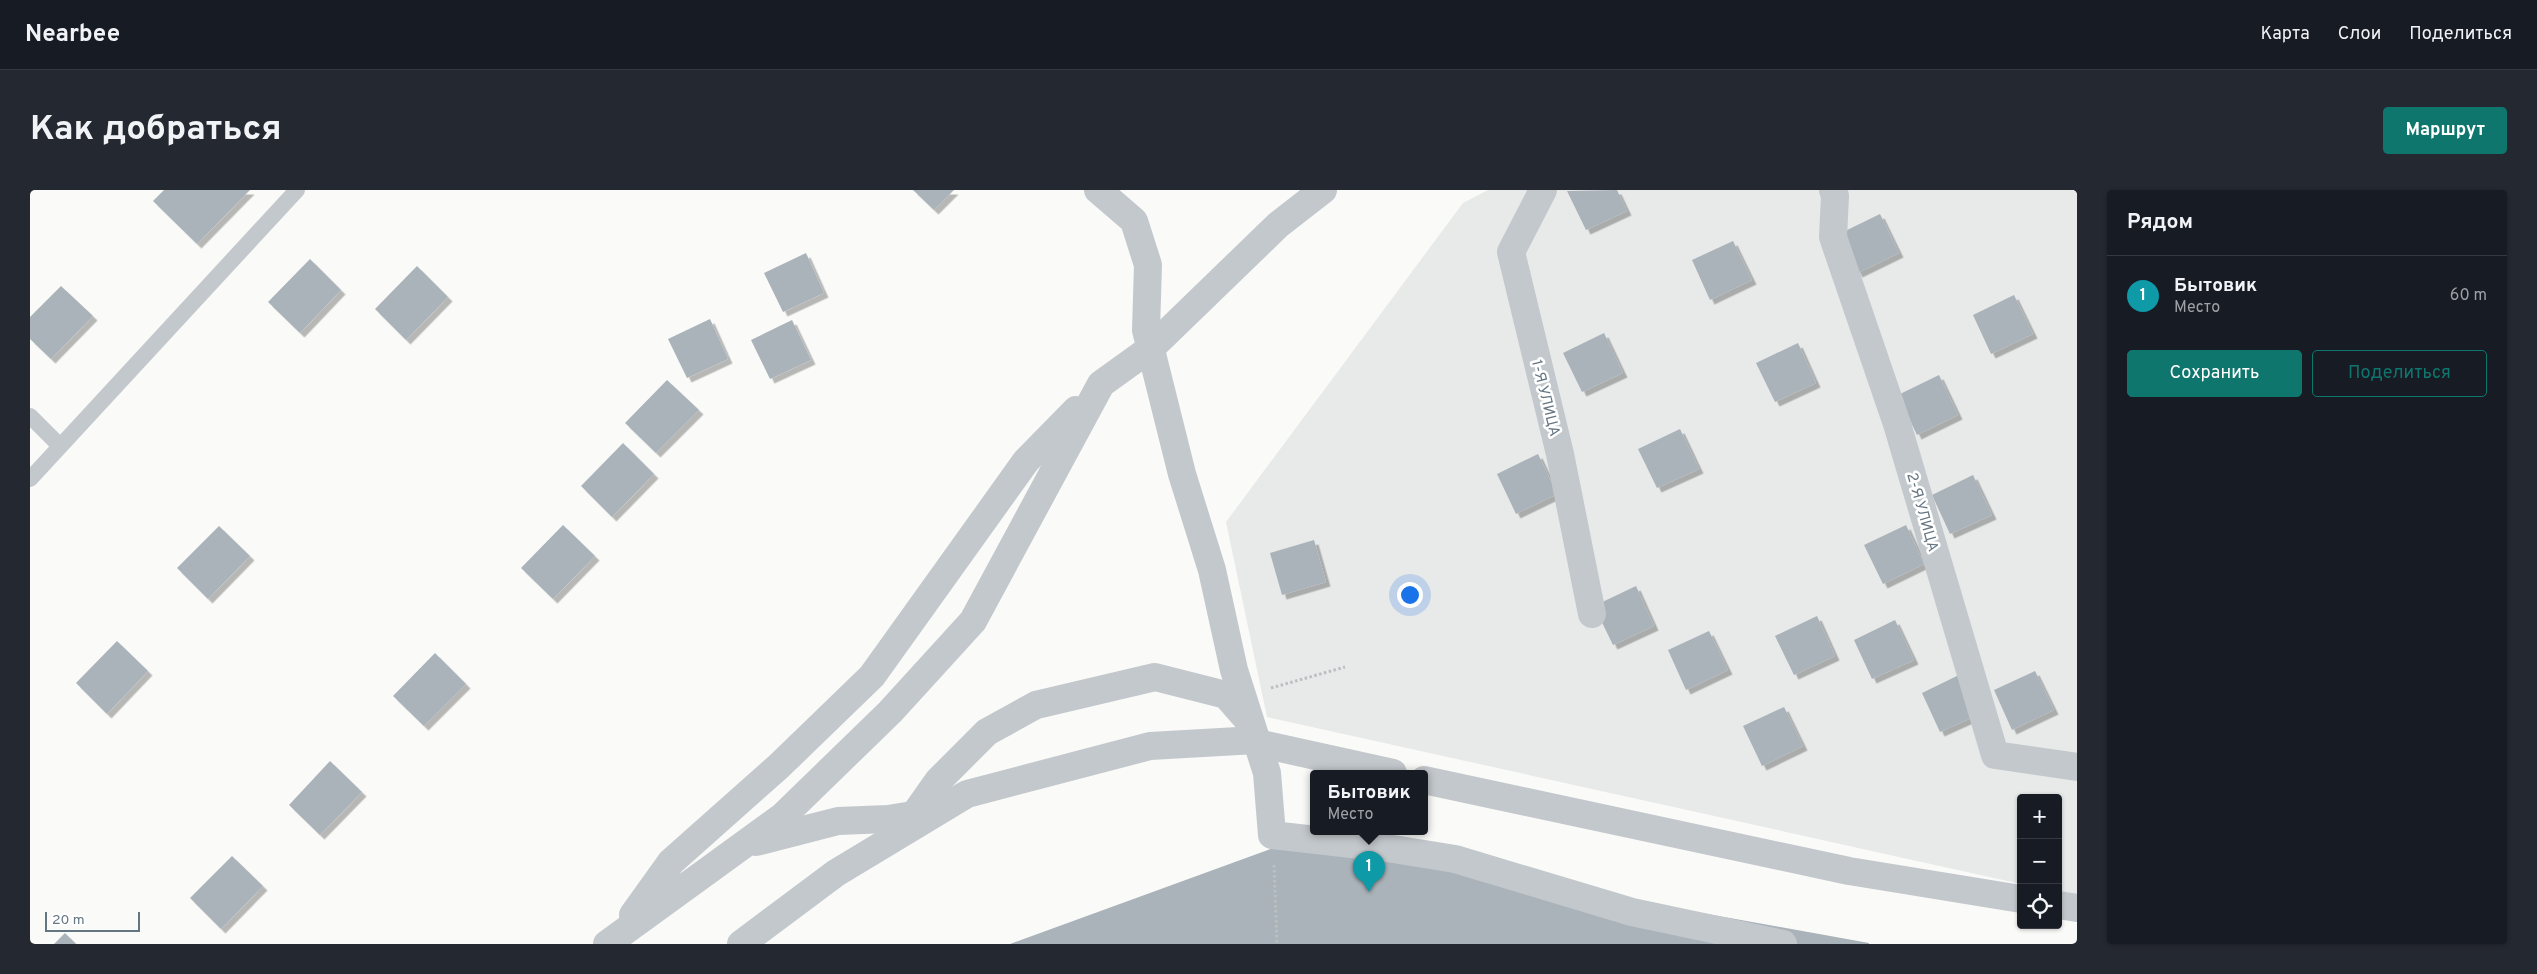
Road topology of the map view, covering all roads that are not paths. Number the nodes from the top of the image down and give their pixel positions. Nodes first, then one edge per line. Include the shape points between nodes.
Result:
1 (297, 190) edge
2 (1098, 190) edge
3 (1323, 190) edge
4 (1543, 190) edge
5 (1833, 190) edge
6 (1151, 348) junction
7 (1101, 384) junction
8 (30, 416) edge
9 (60, 446) junction
10 (30, 478) edge
11 (1592, 614) dead end
12 (1254, 735) junction
13 (2077, 767) edge
14 (1383, 770) edge
15 (1428, 781) edge
16 (926, 813) junction
17 (742, 846) junction
18 (2017, 898) edge
19 (2062, 906) edge
20 (2077, 908) edge
21 (612, 940) edge
22 (741, 944) edge
23 (1783, 944) edge

1 - 9 lane
2 - 6 street via 1134,221 1148,265 1146,330
3 - 6 street via 1278,225
4 - 11 street, 1-Я УЛИЦА via 1511,252 1560,454
5 - 13 street, 2-Я УЛИЦА via 1833,237 1897,424 1994,755
6 - 7 street
6 - 12 street via 1182,474 1212,570 1234,670
7 - 17 street via 973,621 890,712 782,816
7 - 21 street via 1026,461 872,676 779,766 671,862
8 - 9 lane
9 - 10 lane
12 - 14 street
12 - 16 street via 1150,746 967,794
12 - 16 street via 1226,695 1155,678 1036,705 987,732 938,781
12 - 23 street via 1267,774 1272,835 1455,859 1632,912
15 - 18 street via 1849,871
16 - 17 street via 838,821
16 - 22 street via 836,873
17 - 21 street
19 - 20 street

